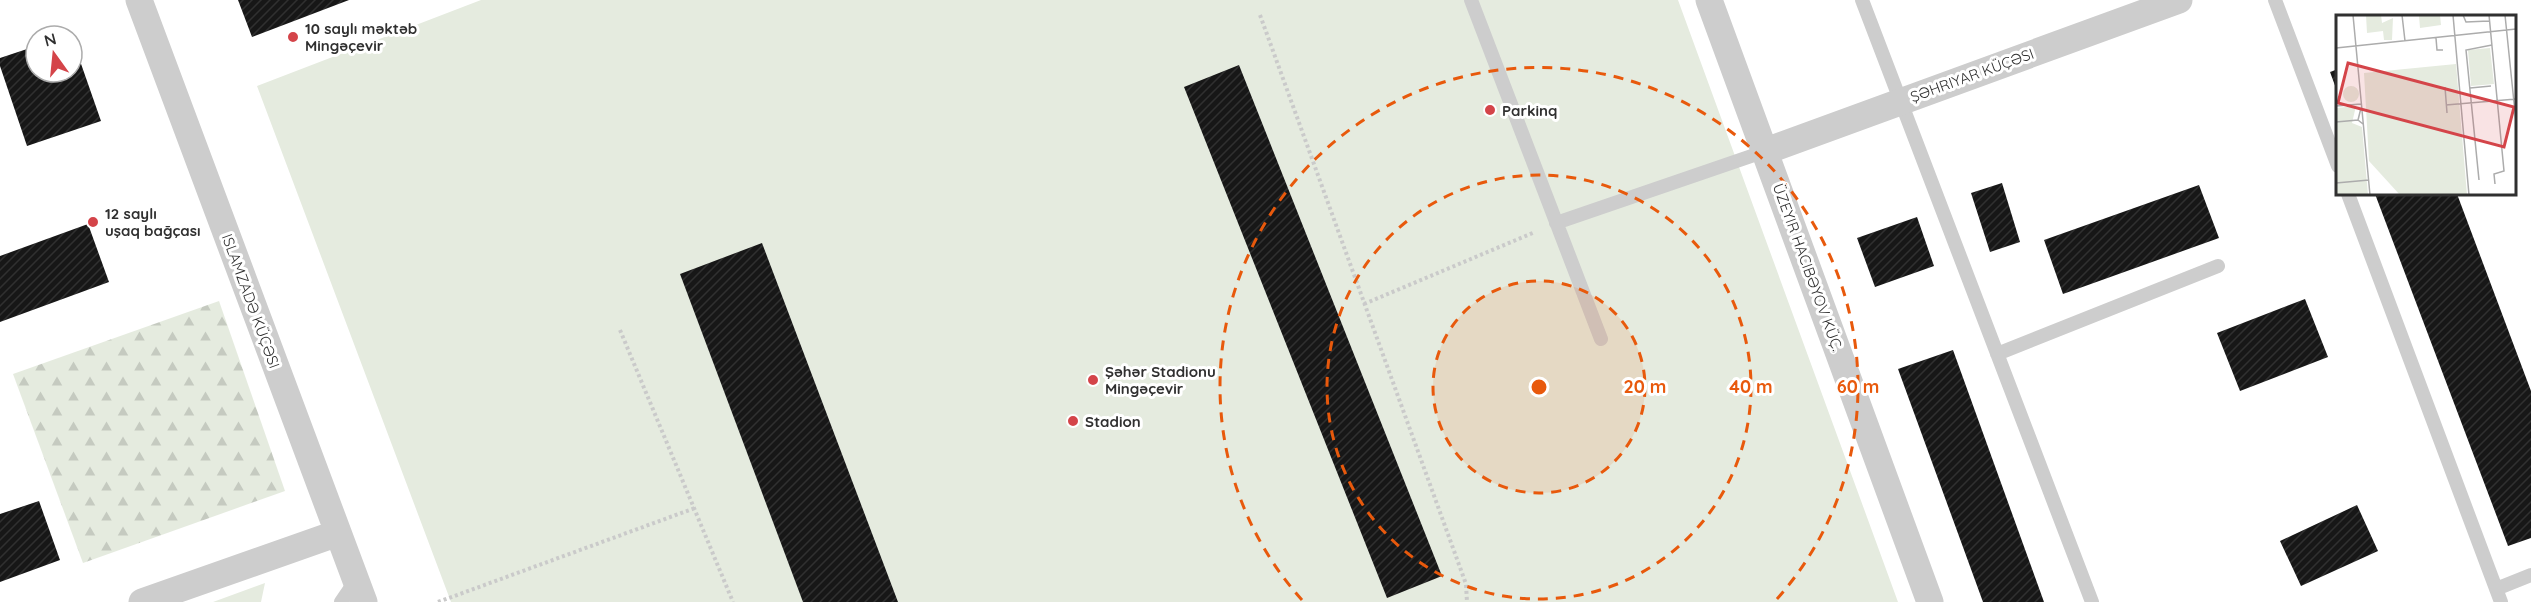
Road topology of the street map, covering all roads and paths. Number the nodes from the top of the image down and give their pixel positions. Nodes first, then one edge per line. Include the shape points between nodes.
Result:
1 (139, 0) edge
2 (1471, 0) edge
3 (1709, 0) edge
4 (1862, 0) edge
5 (2179, 0) edge
6 (2276, 0) edge
7 (1260, 15) dead end
8 (1900, 101) junction
9 (1766, 151) junction
10 (2336, 163) edge
11 (2348, 195) edge
12 (1556, 223) junction
13 (2218, 266) dead end
14 (1364, 304) junction
15 (620, 330) dead end
16 (1601, 339) dead end
17 (1997, 354) junction
18 (695, 508) junction
19 (338, 533) junction
20 (2531, 575) edge
21 (360, 591) edge
22 (2498, 596) edge
23 (142, 602) edge
24 (341, 602) edge
25 (438, 602) edge
26 (733, 602) edge
27 (1467, 602) edge
28 (1930, 602) edge
29 (2092, 602) edge

1 - 19 street, ISLAMZADƏ KÜÇƏSI
2 - 12 lane
3 - 9 street
4 - 8 lane
5 - 8 street, ŞƏHRIYAR KÜÇƏSI
6 - 10 lane
7 - 14 path
8 - 9 street, ŞƏHRIYAR KÜÇƏSI
8 - 17 lane
9 - 12 lane
9 - 28 street
11 - 22 lane
12 - 14 path
12 - 16 lane
13 - 17 lane
14 - 27 path via 1466,584
15 - 18 path
17 - 29 lane
18 - 25 path
18 - 26 path
19 - 21 street, ISLAMZADƏ KÜÇƏSI
19 - 23 street
20 - 22 lane
21 - 24 lane

